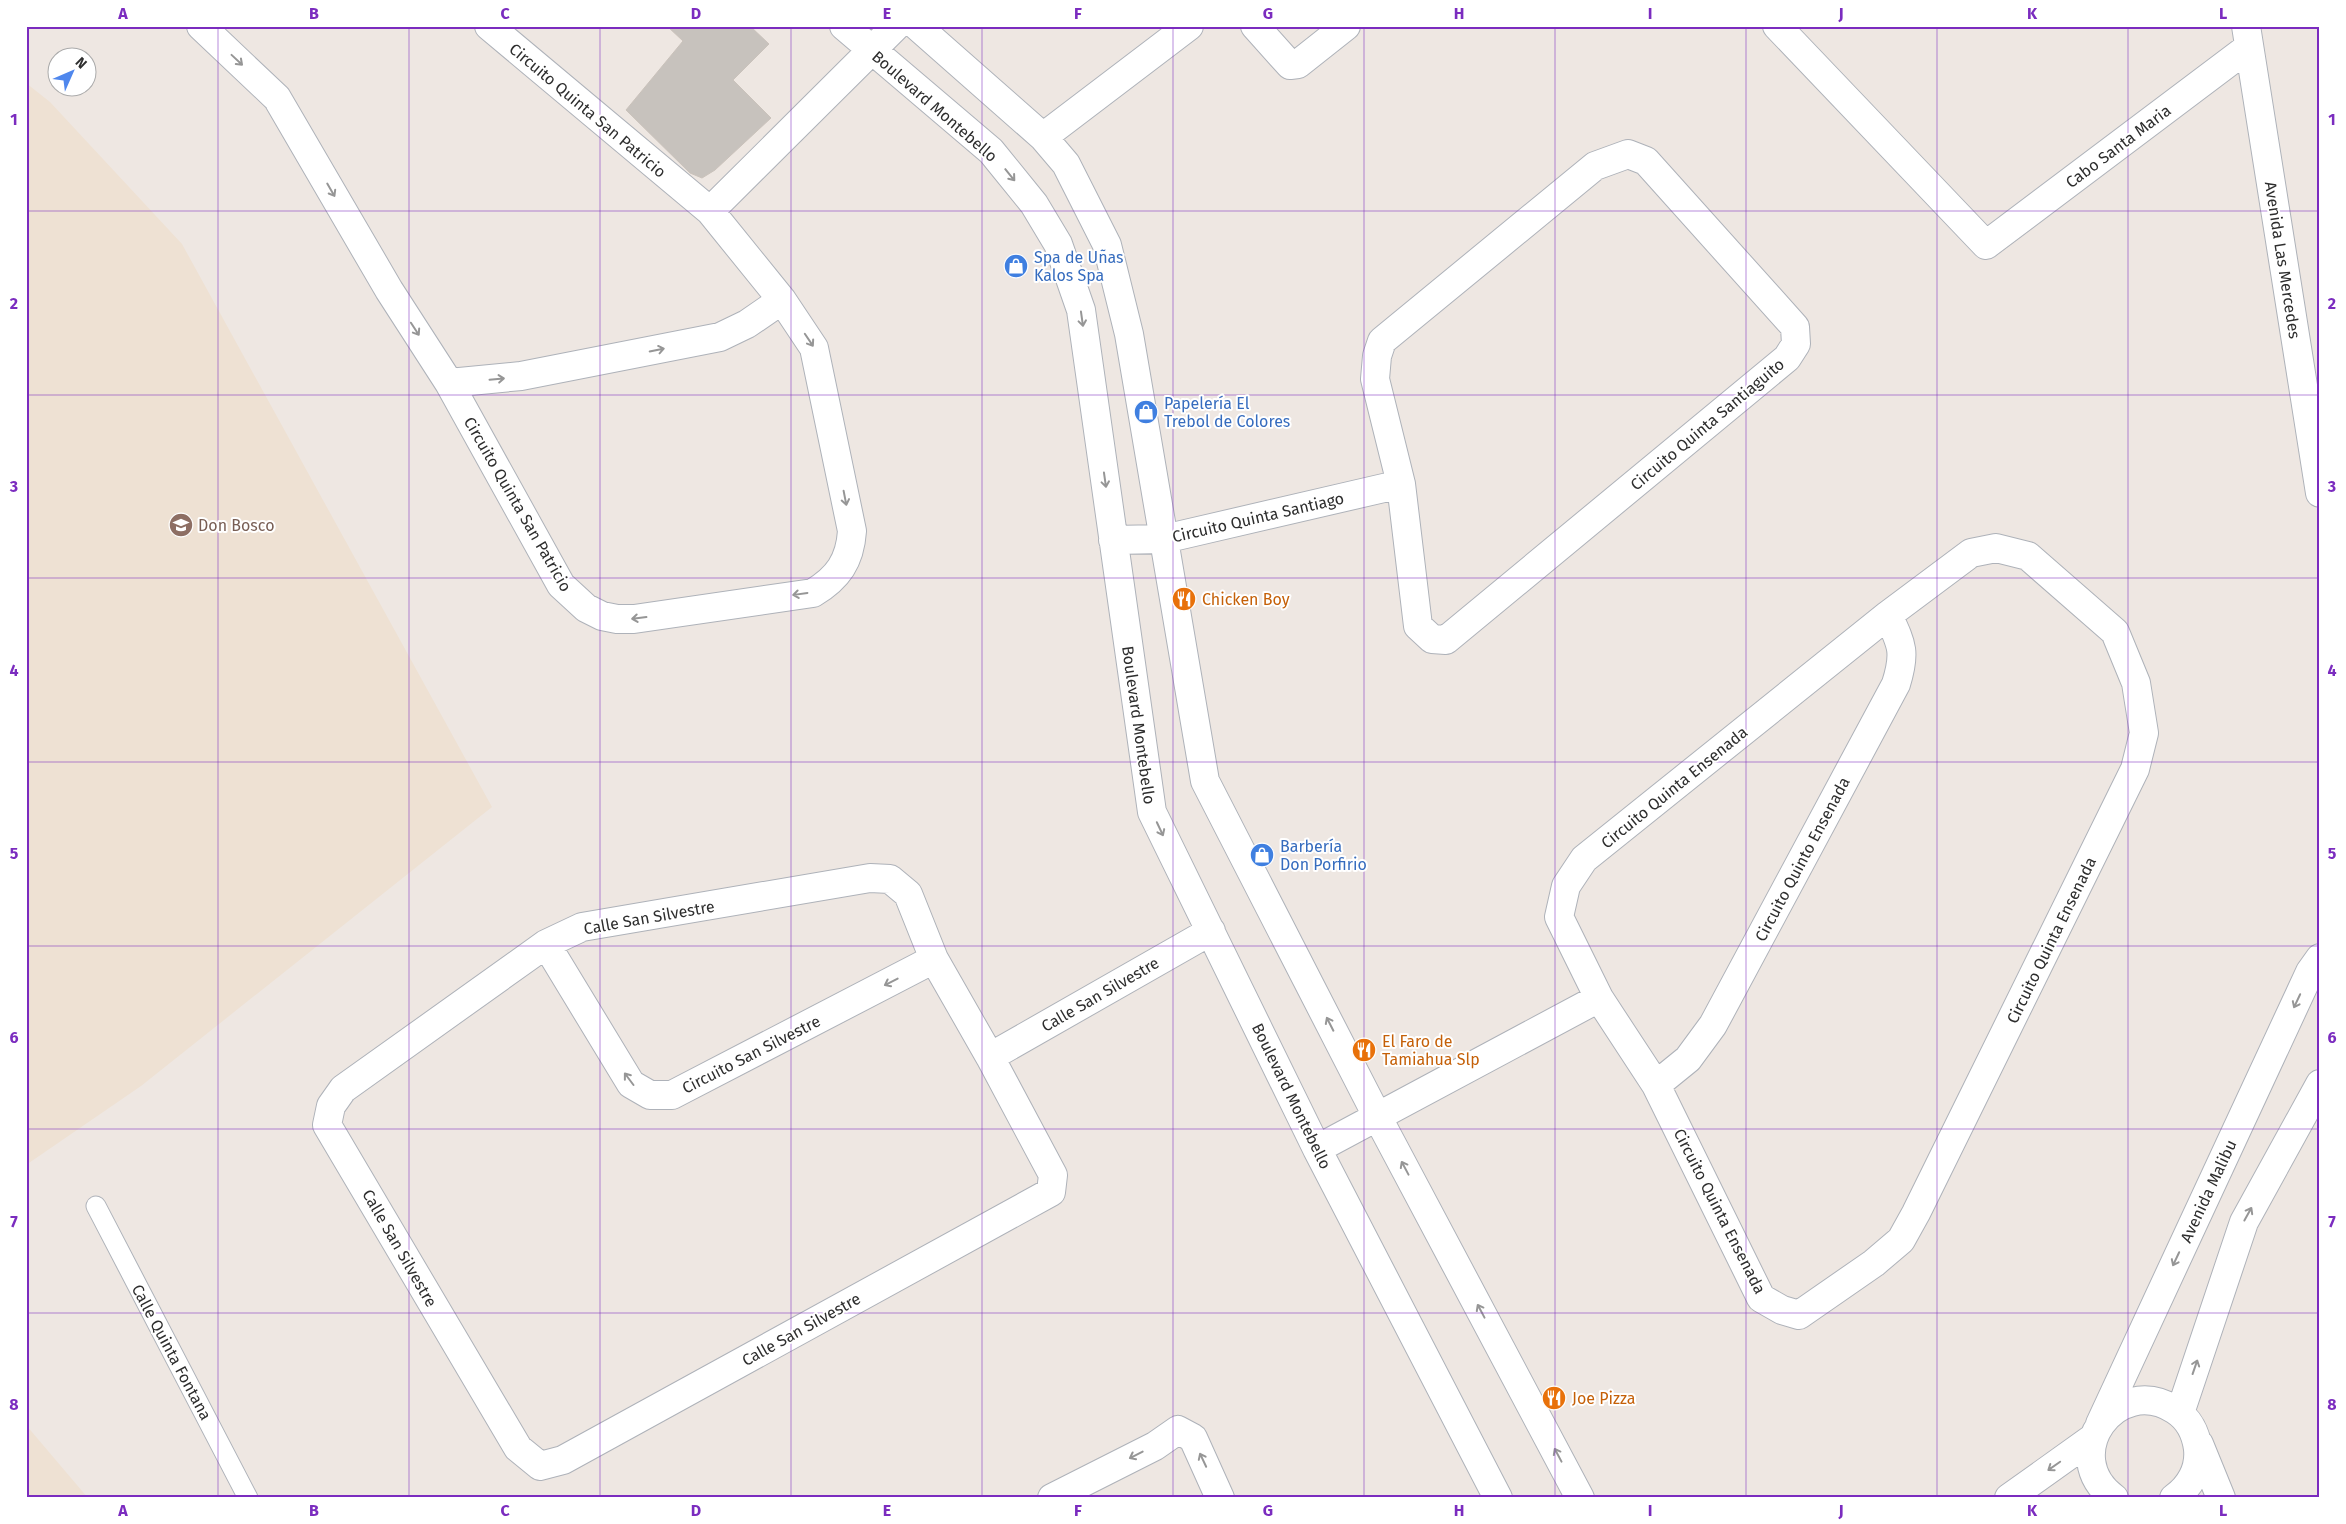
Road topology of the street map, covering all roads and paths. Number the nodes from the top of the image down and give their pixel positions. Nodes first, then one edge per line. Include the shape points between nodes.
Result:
1 (201, 26) edge
2 (489, 26) edge
3 (844, 26) edge
4 (896, 26) edge
5 (917, 26) edge
6 (1189, 26) edge
7 (1255, 26) edge
8 (1346, 26) edge
9 (1776, 27) edge
10 (2248, 36) edge
11 (872, 50) junction
12 (1043, 137) junction
13 (710, 211) junction
14 (782, 300) junction
15 (449, 383) junction
16 (1401, 484) junction
17 (2320, 494) edge
18 (1164, 539) junction
19 (1113, 540) junction
20 (1888, 615) junction
21 (1210, 931) junction
22 (546, 944) junction
23 (2320, 958) edge
24 (934, 959) junction
25 (1599, 998) junction
26 (990, 1057) junction
27 (1656, 1084) junction
28 (2320, 1084) edge
29 (1377, 1116) junction
30 (1317, 1149) junction
31 (96, 1206) dead end
32 (2180, 1413) junction
33 (2097, 1431) junction
34 (2196, 1439) junction
35 (2107, 1496) edge
36 (248, 1498) edge
37 (1052, 1498) edge
38 (1220, 1498) edge
39 (1498, 1498) edge
40 (1580, 1498) edge
41 (2009, 1498) edge
42 (2174, 1498) edge
43 (2221, 1498) edge

1 -> 15 street, Circuito Quinta San Patricio via 277,98 389,290
2 - 13 street, Circuito Quinta San Patricio
3 - 11 street, Boulevard Montebello
4 - 11 street
5 - 12 street
6 - 12 street
7 - 8 street via 1290,65 1298,64
9 - 10 street, Cabo Santa Maria via 1986,245
10 - 17 street, Avenida Las Mercedes
11 - 13 street
11 -> 19 street, Boulevard Montebello via 990,151 1034,204 1058,244 1081,310
12 - 18 street via 1066,164 1107,245 1129,334
13 - 14 street, Circuito Quinta San Patricio
15 -> 14 street via 521,376 720,338
14 -> 15 street, Circuito Quinta San Patricio via 814,348 852,531 847,559 840,571 828,584 813,592 634,619 602,616 586,608 561,586
16 - 16 street, Circuito Quinta Santiaguito via 1418,626 1432,639 1446,640 1787,358 1796,344 1795,327 1646,161 1628,154 1596,166 1382,341 1375,379
16 - 18 street, Circuito Quinta Santiago
18 - 19 street, Circuito Quinta Santiago
29 -> 18 street via 1205,781
19 -> 21 street, Boulevard Montebello via 1152,812
20 - 25 street, Circuito Quinta Ensenada via 1584,859 1566,886 1559,917
20 - 27 street, Circuito Quinto Ensenada via 1899,639 1903,661 1896,684 1714,1025 1688,1059
20 - 27 street, Circuito Quinta Ensenada via 1971,553 1996,548 2028,556 2115,632 2136,683 2144,733 2135,769 1901,1240 1874,1263 1799,1315 1761,1298
21 - 26 street, Calle San Silvestre
21 - 30 street, Boulevard Montebello
22 - 24 street, Calle San Silvestre via 582,927 870,878 890,879 908,894
24 -> 22 street, Circuito San Silvestre via 672,1095 650,1095 631,1084
22 - 26 street, Calle San Silvestre via 343,1089 331,1106 327,1125 518,1448 540,1466 563,1460 1051,1192 1053,1175
23 -> 33 street, Avenida Malibu via 2310,972
24 - 26 street, Calle San Silvestre
25 - 27 street, Circuito Quinta Ensenada
25 - 29 street
32 -> 28 street via 2244,1222
29 - 30 street
40 -> 29 street
30 - 39 street, Boulevard Montebello
31 - 36 lane, Calle Quinta Fontana
32 - 33 street via 2167,1405 2138,1400 2110,1413
32 - 34 street
33 - 35 street via 2091,1452 2092,1466
33 -> 41 street, Avenida Malibu
34 - 42 street via 2199,1454 2196,1470 2185,1490
34 - 43 street
38 -> 37 street via 1193,1438 1178,1430 1155,1446

